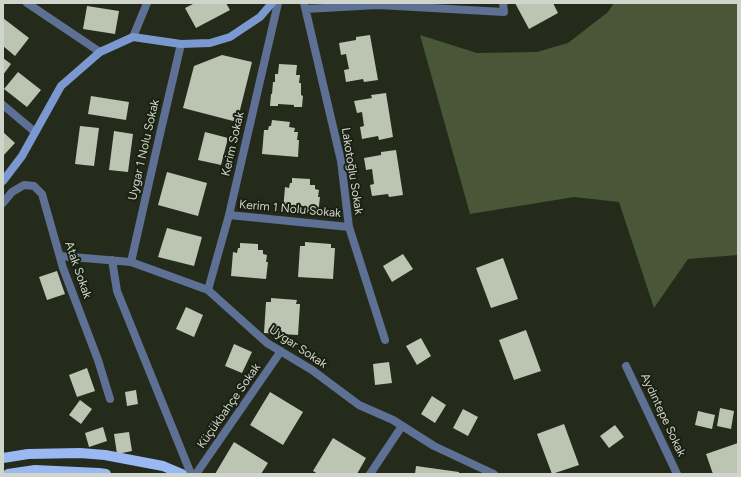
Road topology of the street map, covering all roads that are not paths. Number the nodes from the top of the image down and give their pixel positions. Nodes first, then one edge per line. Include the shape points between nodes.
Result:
1 (147, 3) edge
2 (272, 3) edge
3 (278, 3) edge
4 (504, 3) edge
5 (32, 5) edge
6 (305, 6) edge
7 (132, 37) junction
8 (181, 44) junction
9 (100, 52) junction
10 (3, 104) edge
11 (36, 132) junction
12 (3, 181) edge
13 (3, 203) edge
14 (229, 216) junction
15 (349, 227) junction
16 (60, 256) junction
17 (112, 260) junction
18 (131, 262) junction
19 (208, 290) junction
20 (385, 340) dead end
21 (282, 351) junction
22 (626, 366) dead end
23 (110, 399) dead end
24 (402, 426) junction
25 (3, 458) edge
26 (8, 474) edge
27 (106, 474) edge
28 (182, 474) edge
29 (190, 474) edge
30 (196, 474) edge
31 (370, 474) edge
32 (494, 474) edge
33 (677, 474) edge

1 - 7 street
2 - 8 street via 260,17 230,37 210,43
3 - 14 street, Kerim Sokak
4 - 6 street via 504,12 378,5
5 - 9 street
6 - 15 street, Lakotoğlu Sokak via 341,161
7 - 8 street
7 - 9 street
8 - 18 street, Uygar 1 Nolu Sokak
9 - 11 street via 61,86
10 - 11 street
11 - 12 street
13 - 16 street, Atak Sokak via 12,192 24,186 34,186 42,194
14 - 15 street, Kerim 1 Nolu Sokak
14 - 19 street, Kerim Sokak
15 - 20 street, Lakotoğlu Sokak
16 - 17 street, Uygar Sokak
16 - 23 street, Atak Sokak
17 - 18 street, Uygar Sokak
17 - 29 street via 117,291
18 - 19 street, Uygar Sokak
19 - 21 street, Uygar Sokak via 267,343
21 - 24 street, Uygar Sokak via 359,404
21 - 30 street, Küçükbahçe Sokak
22 - 33 street, Aydıntepe Sokak
24 - 31 street
24 - 32 street, Uygar Sokak via 434,446
25 - 28 main road via 28,454 98,454 163,466
26 - 27 main road via 35,470

